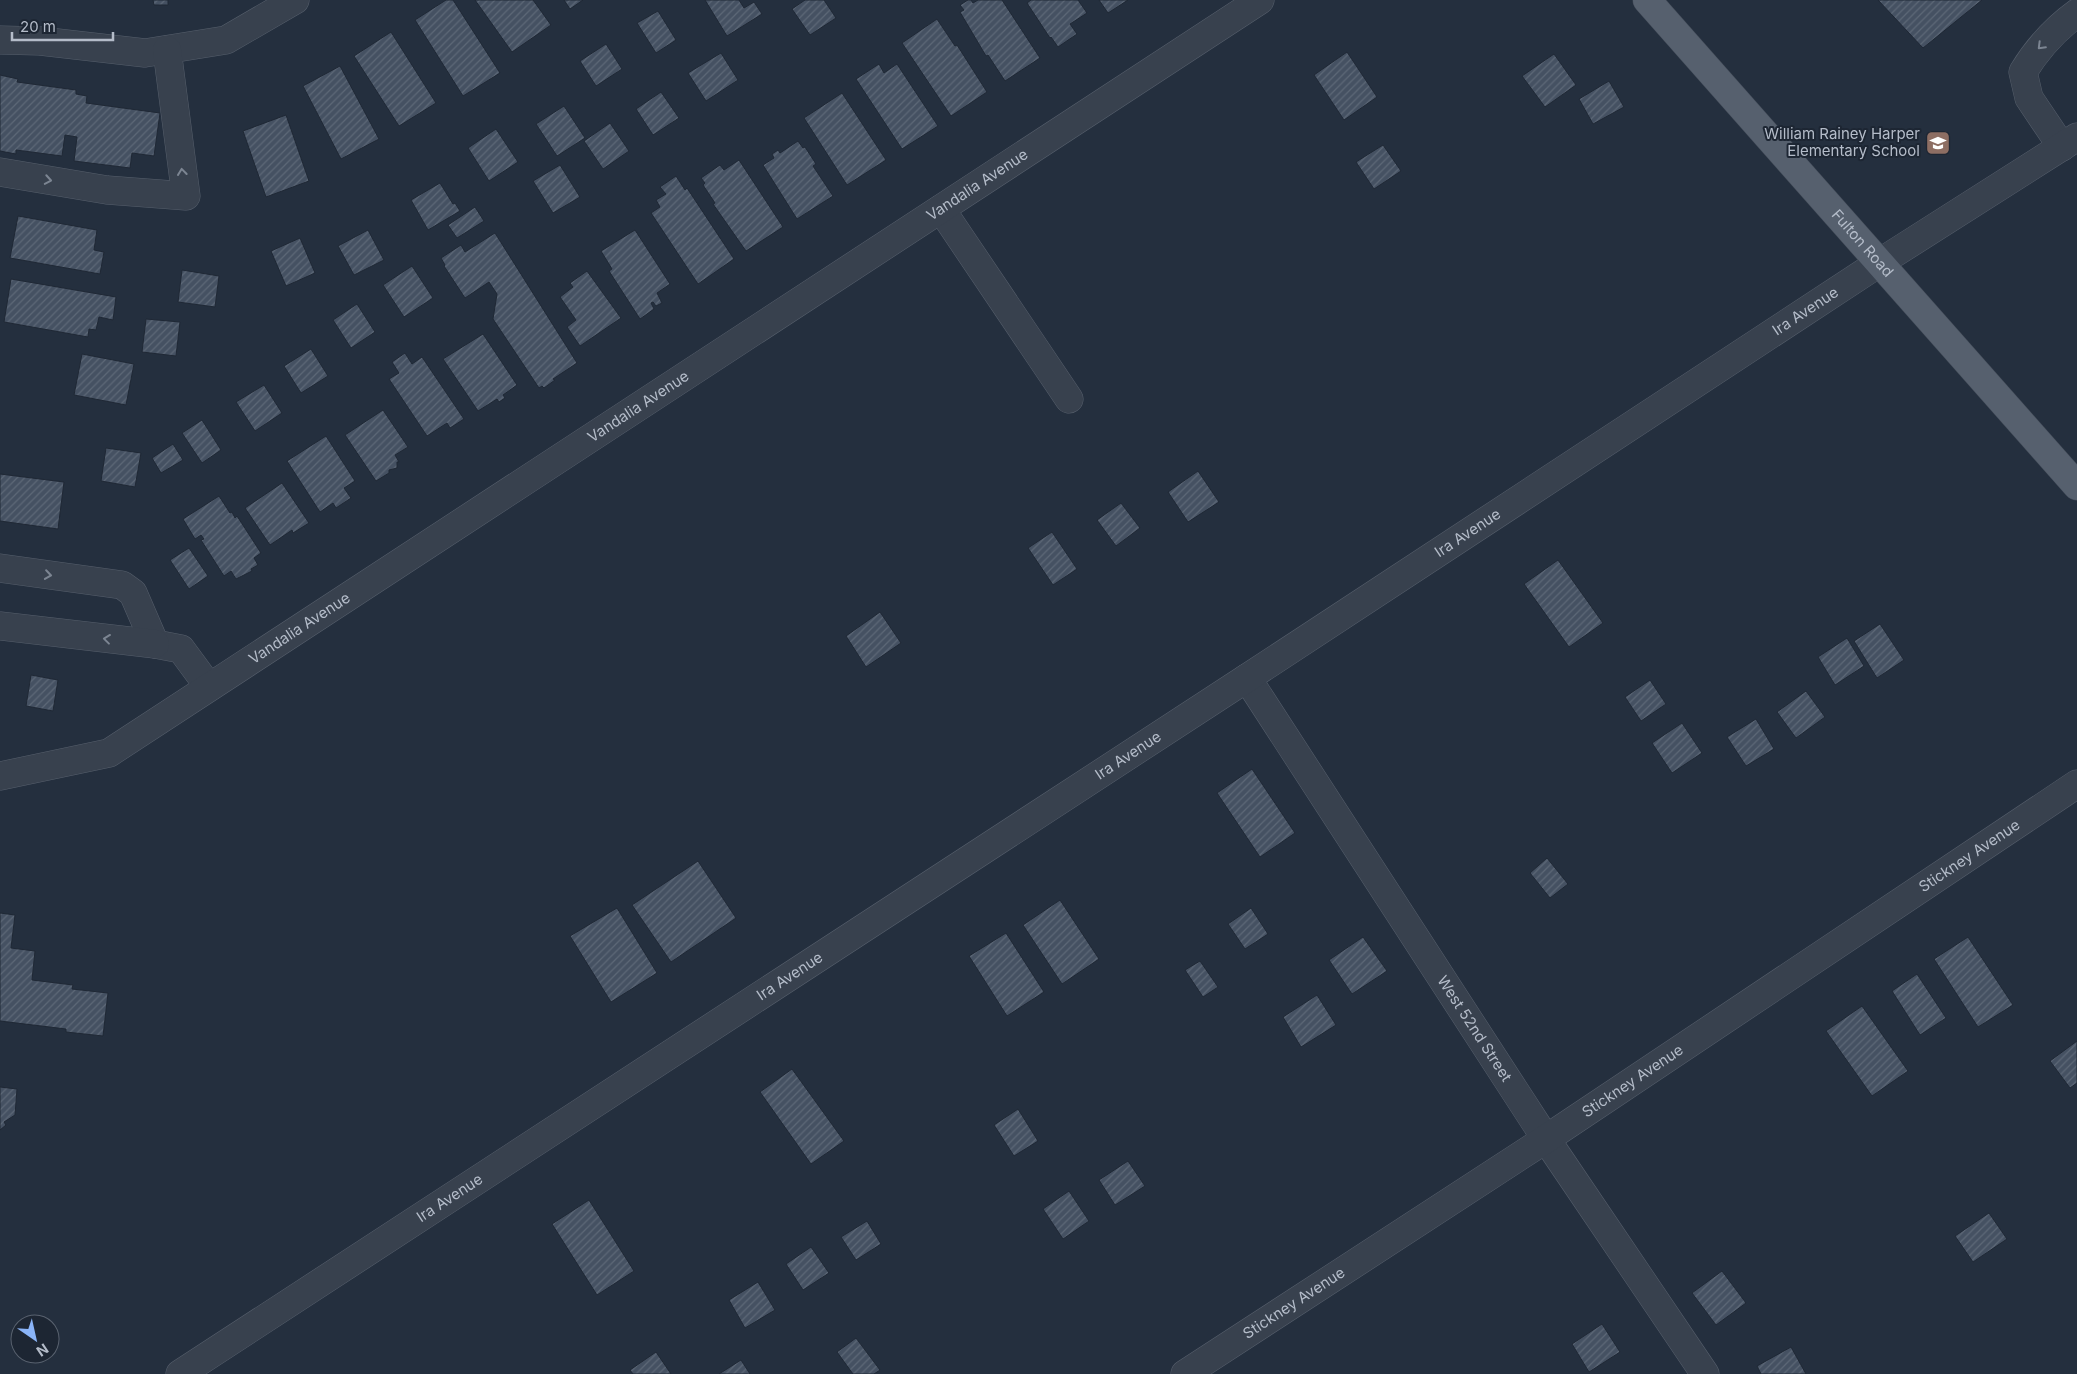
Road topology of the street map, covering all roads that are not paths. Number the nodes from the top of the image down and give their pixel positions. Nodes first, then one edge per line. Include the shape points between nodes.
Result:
1 (295, 0) edge
2 (1260, 0) edge
3 (1647, 0) edge
4 (2077, 13) edge
5 (0, 40) edge
6 (166, 50) junction
7 (2069, 142) edge
8 (0, 172) edge
9 (941, 209) junction
10 (1879, 263) junction
11 (1068, 399) dead end
12 (2077, 486) edge
13 (0, 568) edge
14 (0, 626) edge
15 (155, 644) junction
16 (1248, 678) junction
17 (209, 687) junction
18 (0, 776) edge
19 (2077, 784) edge
20 (1546, 1139) junction
21 (180, 1374) edge
22 (1185, 1374) edge
23 (1705, 1374) edge

1 - 6 street via 226,40
2 - 9 street, Vandalia Avenue
3 - 10 main road, Fulton Road
4 -> 7 street via 2035,52 2023,72 2029,98
5 - 6 street via 40,41 145,53
8 -> 6 street via 107,190 186,196
7 - 10 street, Ira Avenue
9 - 11 street
9 - 17 street, Vandalia Avenue
10 - 12 main road, Fulton Road
10 - 16 street, Ira Avenue
13 -> 15 street via 122,585 133,593
15 -> 14 street
15 - 17 street via 181,649
16 - 20 street, West 52nd Street
16 - 21 street, Ira Avenue
17 - 18 street, Vandalia Avenue via 109,753
19 - 20 street, Stickney Avenue
20 - 22 street, Stickney Avenue
20 - 23 street, West 52nd Street

